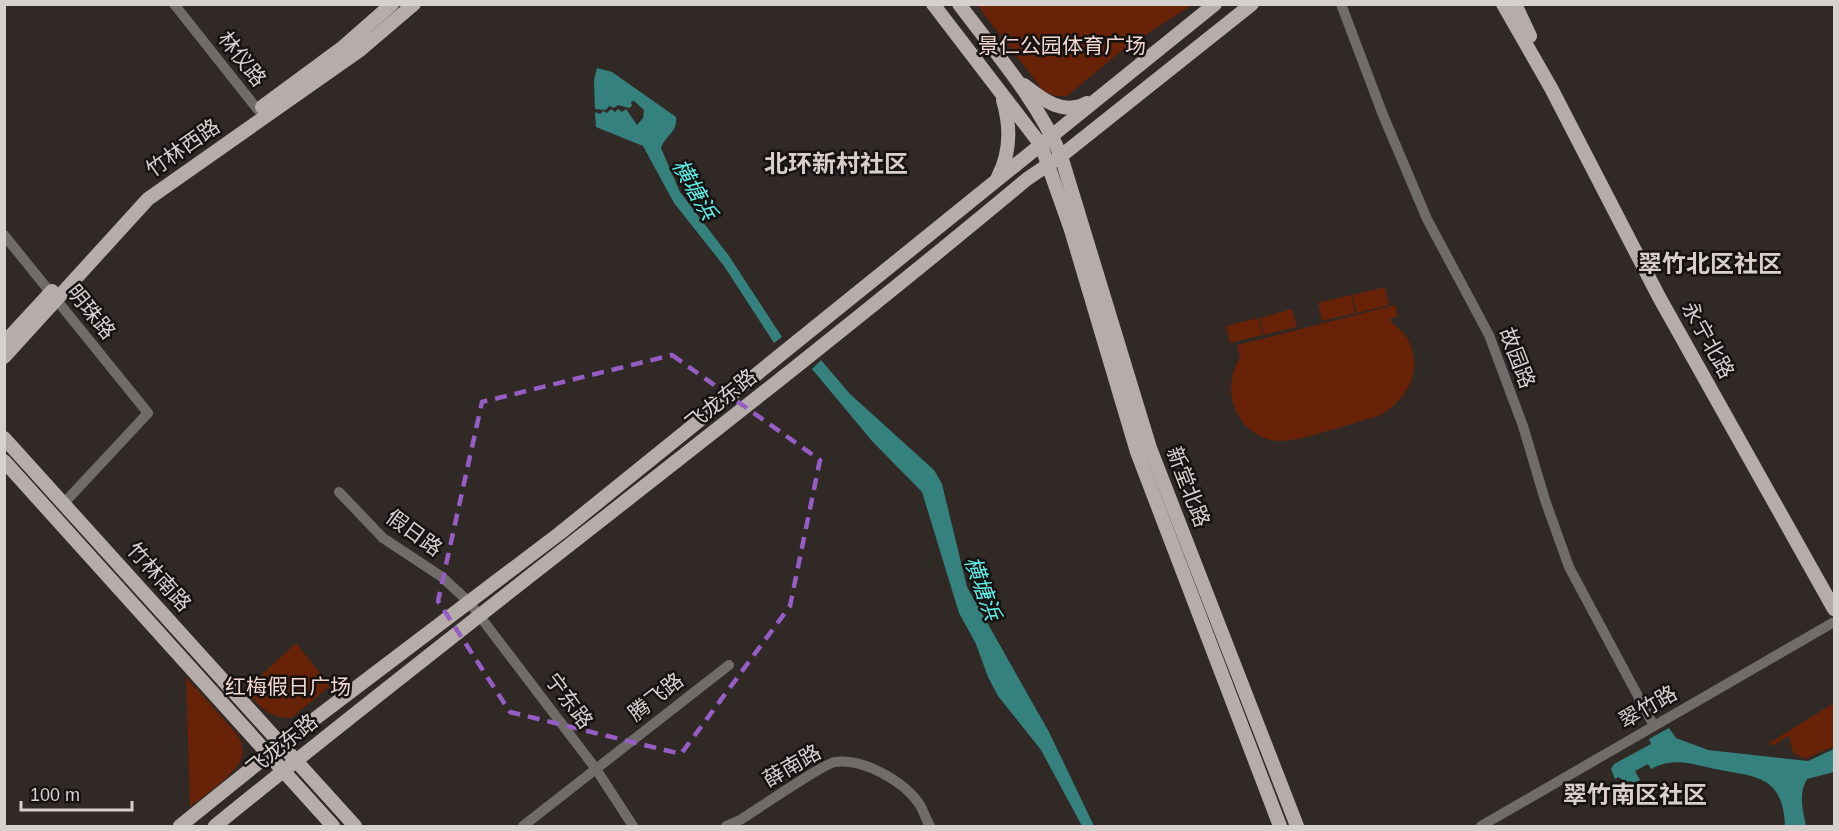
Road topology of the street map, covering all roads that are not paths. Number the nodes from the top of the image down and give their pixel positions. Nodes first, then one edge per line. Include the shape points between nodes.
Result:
1 (174, 4) edge
2 (392, 4) edge
3 (414, 4) edge
4 (933, 4) edge
5 (959, 4) edge
6 (1215, 4) edge
7 (1252, 4) edge
8 (1341, 4) edge
9 (1503, 4) edge
10 (1515, 4) edge
11 (1015, 78) junction
12 (1551, 88) junction
13 (1000, 91) junction
14 (1106, 93) junction
15 (258, 110) junction
16 (1052, 136) junction
17 (1041, 146) junction
18 (1060, 156) junction
19 (1048, 164) junction
20 (995, 181) junction
21 (4, 235) edge
22 (53, 297) junction
23 (4, 343) edge
24 (4, 357) edge
25 (4, 438) edge
26 (4, 460) edge
27 (339, 492) dead end
28 (64, 503) junction
29 (1832, 601) edge
30 (468, 602) junction
31 (479, 615) junction
32 (1834, 621) edge
33 (729, 665) dead end
34 (1654, 726) junction
35 (283, 743) junction
36 (268, 755) junction
37 (296, 760) junction
38 (596, 769) junction
39 (282, 772) junction
40 (180, 826) edge
41 (215, 826) edge
42 (333, 826) edge
43 (355, 826) edge
44 (522, 826) edge
45 (633, 826) edge
46 (726, 826) edge
47 (930, 826) edge
48 (1280, 826) edge
49 (1297, 826) edge
50 (1481, 826) edge

1 - 15 street, 林仪路
2 - 15 main road, 竹林西路 via 342,48
3 - 22 main road, 竹林西路 via 360,50 148,199
4 - 13 main road, 新堂北路
5 - 11 main road
6 - 14 main road, 飞龙东路
7 - 18 main road, 飞龙东路
8 - 34 street, 故园路 via 1427,219 1489,335 1569,567
9 - 12 main road
10 - 12 main road
11 - 14 main road via 1044,101 1064,108 1079,107
11 - 16 main road, 新堂北路
12 - 29 main road, 永宁北路 via 1659,297
13 - 17 main road, 新堂北路
13 - 20 main road via 1009,119 1009,146
14 - 16 main road, 飞龙东路
15 - 22 main road, 竹林西路 via 143,193
16 - 17 main road, 飞龙东路
16 - 18 main road, 新堂北路
17 - 19 main road, 新堂北路
17 - 20 main road, 飞龙东路
18 - 19 main road, 飞龙东路
18 - 49 main road, 新堂北路 via 1150,448
19 - 31 main road, 飞龙东路 via 705,441
19 - 48 main road, 新堂北路 via 1137,452
20 - 30 main road, 飞龙东路 via 560,533
21 - 22 street, 明珠路
22 - 23 main road, 竹林西路
22 - 24 main road, 竹林西路
22 - 28 street, 明珠路 via 148,413
25 - 28 main road, 竹林南路
26 - 36 main road, 竹林南路
27 - 30 street, 假日路 via 382,538 442,577
28 - 35 main road, 竹林南路
30 - 31 street, 宁东路
30 - 35 main road, 飞龙东路
31 - 37 main road, 飞龙东路
31 - 38 street, 宁东路
32 - 34 street, 翠竹路
33 - 38 street, 腾飞路
34 - 50 street, 翠竹路
35 - 36 main road, 飞龙东路
35 - 37 main road, 竹林南路
36 - 39 main road, 竹林南路
36 - 40 main road, 飞龙东路
37 - 39 main road, 飞龙东路
37 - 43 main road, 竹林南路
38 - 44 street, 腾飞路
38 - 45 street, 宁东路
39 - 41 main road, 飞龙东路
39 - 42 main road, 竹林南路
46 - 47 street, 薛南路 via 834,761 868,768 900,785 919,804

